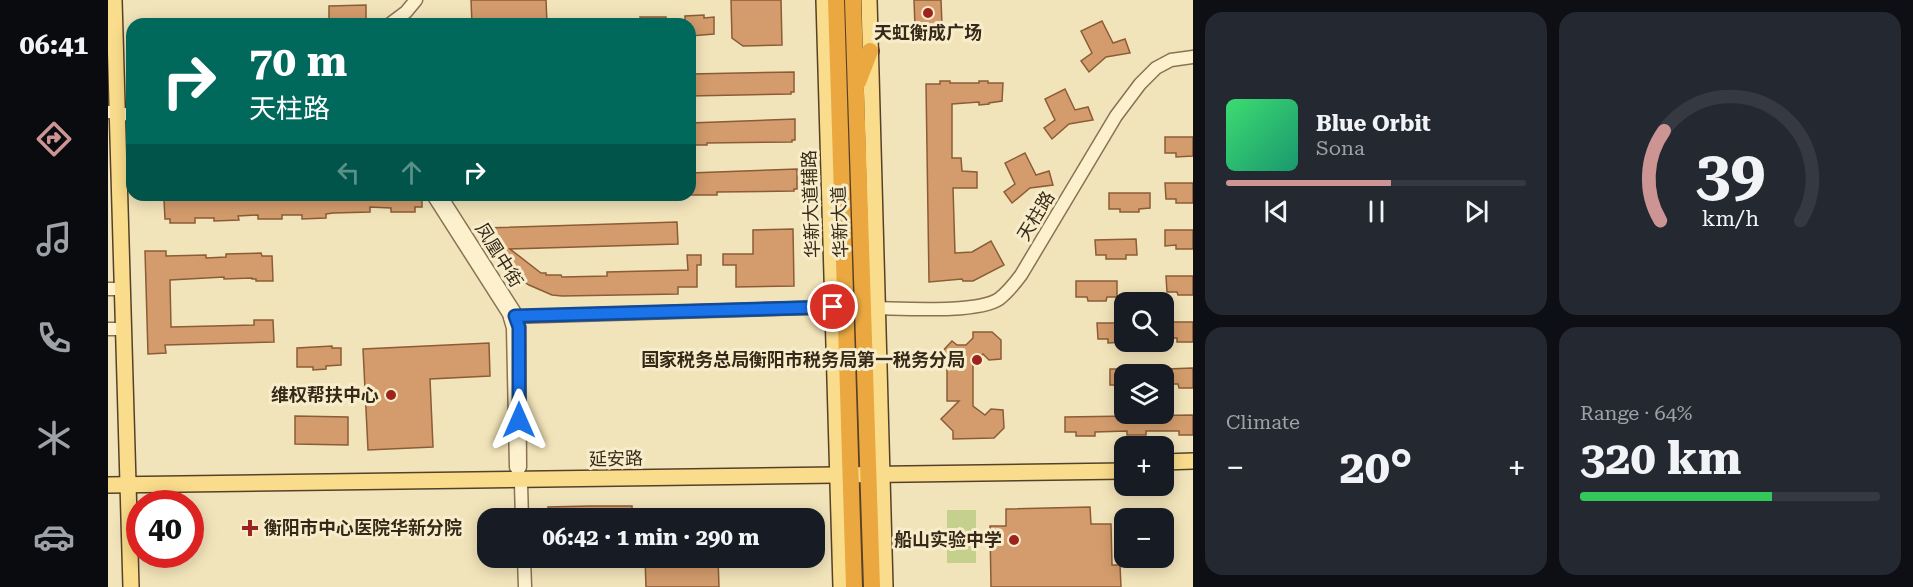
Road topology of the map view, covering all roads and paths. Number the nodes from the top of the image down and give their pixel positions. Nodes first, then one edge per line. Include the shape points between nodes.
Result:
1 (114, 0) edge
2 (416, 0) edge
3 (824, 0) edge
4 (836, 0) edge
5 (853, 0) edge
6 (869, 0) edge
7 (398, 18) edge
8 (108, 31) edge
9 (870, 51) junction
10 (1193, 57) edge
11 (855, 88) junction
12 (117, 113) edge
13 (437, 201) edge
14 (444, 201) edge
15 (112, 289) edge
16 (839, 307) junction
17 (870, 308) junction
18 (513, 317) junction
19 (112, 329) edge
20 (1193, 461) edge
21 (1114, 462) edge
22 (1174, 462) edge
23 (844, 470) junction
24 (875, 470) junction
25 (1193, 470) edge
26 (1114, 471) edge
27 (1174, 471) edge
28 (518, 475) junction
29 (119, 481) edge
30 (520, 508) edge
31 (521, 568) edge
32 (522, 568) edge
33 (125, 587) edge
34 (131, 587) edge
35 (520, 587) edge
36 (525, 587) edge
37 (841, 587) edge
38 (854, 587) edge
39 (872, 587) edge
40 (885, 587) edge

1 - 12 main road
2 - 7 street
3 - 16 main road, 华新大道辅路
4 - 16 highway, 华新大道
5 - 11 highway, 华新大道
6 - 9 main road
8 - 12 main road
9 - 11 highway
9 - 17 main road
10 - 17 street, 天柱路 via 1171,60 1140,84 1116,116 1022,275 998,299 965,308
11 - 17 highway, 华新大道
12 - 15 main road
12 - 29 main road
13 - 18 street, 凤凰中街
14 - 18 street, 凤凰中街
15 - 19 main road
16 - 18 street
16 - 23 highway, 华新大道
17 - 24 highway, 华新大道
18 - 28 street, 凤凰中街
19 - 29 main road
20 - 22 main road
21 - 24 main road, 延安路
23 - 24 main road, 延安路
23 - 28 main road, 延安路
23 - 37 main road
23 - 38 highway, 华新大道
24 - 26 main road, 延安路
24 - 39 highway, 华新大道
24 - 40 main road
25 - 27 main road
28 - 29 main road, 延安路
28 - 30 street, 凤凰中街
29 - 33 main road
29 - 34 main road
31 - 35 street
32 - 36 street

